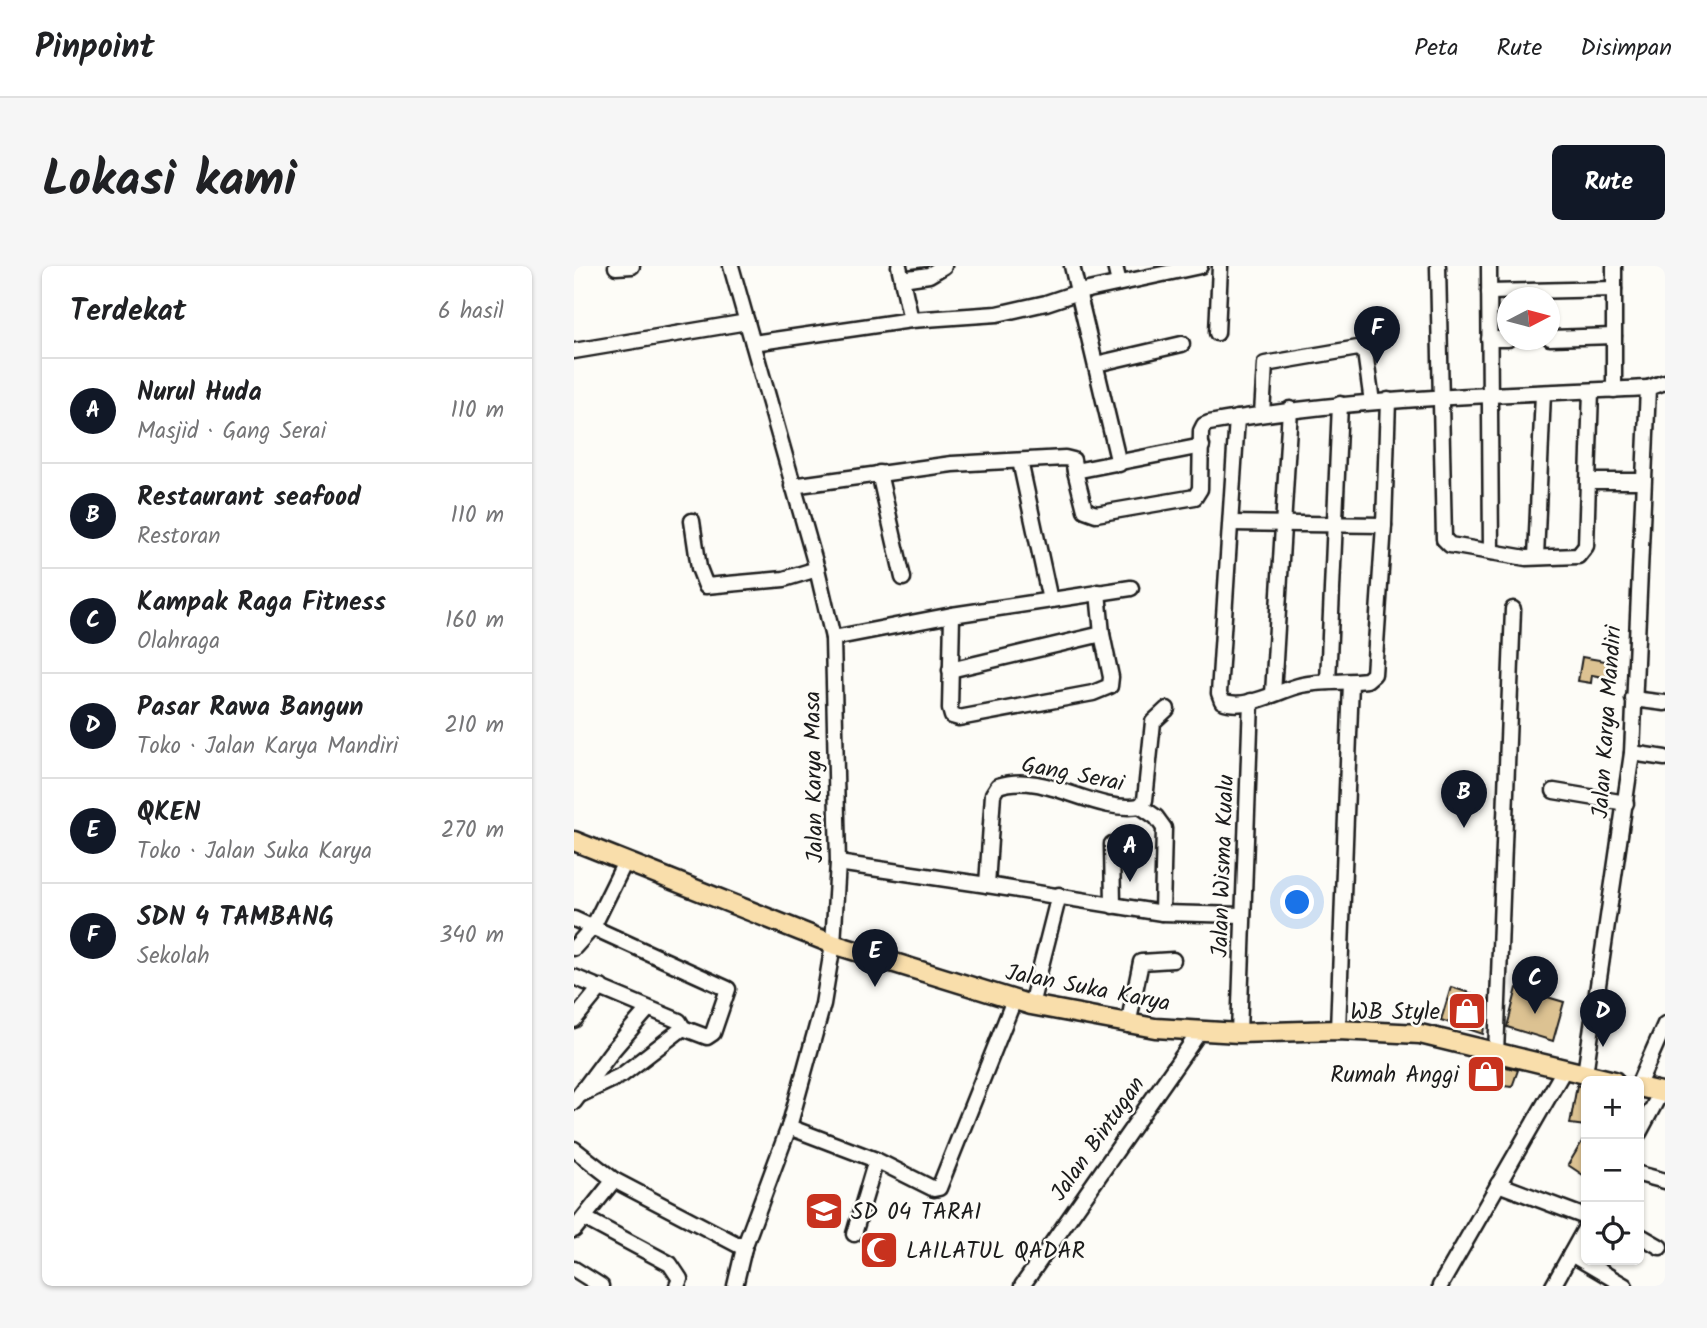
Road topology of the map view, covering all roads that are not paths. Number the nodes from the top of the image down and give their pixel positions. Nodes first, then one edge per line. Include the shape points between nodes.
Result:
1 (632, 266) edge
2 (731, 266) edge
3 (944, 266) edge
4 (1072, 266) edge
5 (1115, 266) edge
6 (1200, 266) edge
7 (1220, 266) edge
8 (1438, 266) edge
9 (1489, 266) edge
10 (1614, 266) edge
11 (616, 267) edge
12 (900, 272) edge
13 (1119, 283) junction
14 (1614, 289) junction
15 (1079, 292) junction
16 (1489, 292) junction
17 (911, 320) junction
18 (747, 322) junction
19 (1217, 333) dead end
20 (1614, 336) junction
21 (1560, 338) edge
22 (1489, 340) junction
23 (1497, 340) edge
24 (753, 343) junction
25 (1182, 344) dead end
26 (574, 351) edge
27 (1096, 364) junction
28 (1665, 382) edge
29 (1648, 388) junction
30 (1614, 390) junction
31 (1591, 391) junction
32 (1544, 393) junction
33 (1490, 395) junction
34 (1440, 397) junction
35 (1388, 400) junction
36 (1372, 402) junction
37 (1340, 404) junction
38 (1290, 409) junction
39 (1262, 414) junction
40 (1237, 418) junction
41 (1202, 446) junction
42 (1020, 461) junction
43 (1119, 464) junction
44 (1075, 471) junction
45 (879, 472) junction
46 (1588, 481) junction
47 (1643, 481) junction
48 (792, 486) junction
49 (692, 521) dead end
50 (1231, 523) junction
51 (1284, 524) junction
52 (1335, 524) junction
53 (1384, 525) junction
54 (1491, 552) junction
55 (1536, 557) junction
56 (817, 569) junction
57 (903, 578) dead end
58 (1131, 588) dead end
59 (1098, 592) junction
60 (1050, 600) junction
61 (1513, 609) dead end
62 (952, 615) junction
63 (1102, 634) junction
64 (833, 638) junction
65 (950, 670) junction
66 (1328, 681) junction
67 (1351, 682) junction
68 (1273, 694) junction
69 (1633, 699) junction
70 (1251, 701) junction
71 (1665, 703) edge
72 (1167, 709) dead end
73 (1632, 753) junction
74 (1665, 758) edge
75 (1554, 790) dead end
76 (1626, 803) junction
77 (1140, 806) junction
78 (574, 842) edge
79 (1112, 845) dead end
80 (625, 862) junction
81 (838, 863) junction
82 (987, 885) junction
83 (1059, 895) junction
84 (1113, 906) junction
85 (1162, 912) junction
86 (1243, 915) junction
87 (574, 919) edge
88 (593, 927) junction
89 (833, 944) junction
90 (574, 948) edge
91 (1173, 960) dead end
92 (574, 977) edge
93 (601, 987) junction
94 (1023, 1002) junction
95 (648, 1009) junction
96 (574, 1020) edge
97 (1665, 1024) edge
98 (1128, 1025) junction
99 (683, 1028) junction
100 (1338, 1030) junction
101 (1200, 1031) junction
102 (1239, 1033) junction
103 (1496, 1054) junction
104 (1564, 1070) junction
105 (1586, 1074) junction
106 (1594, 1076) edge
107 (1643, 1076) edge
108 (1644, 1087) edge
109 (1663, 1093) edge
110 (578, 1098) edge
111 (1644, 1125) edge
112 (789, 1127) junction
113 (574, 1149) edge
114 (876, 1160) junction
115 (1644, 1177) edge
116 (1644, 1178) edge
117 (614, 1180) junction
118 (1665, 1181) edge
119 (1499, 1184) junction
120 (1665, 1194) edge
121 (584, 1218) junction
122 (1581, 1221) edge
123 (1581, 1229) edge
124 (574, 1230) edge
125 (854, 1234) dead end
126 (1644, 1238) edge
127 (1660, 1247) dead end
128 (744, 1248) junction
129 (1571, 1254) junction
130 (574, 1269) edge
131 (598, 1285) edge
132 (677, 1286) edge
133 (735, 1286) edge
134 (1022, 1286) edge
135 (1440, 1286) edge
136 (1553, 1286) edge
137 (1625, 1286) edge

1 - 11 street
2 - 18 street, Jalan Karya Masa
3 - 12 street via 929,275
4 - 15 street
5 - 13 street
6 - 13 street
7 - 19 street
8 - 34 street
9 - 16 street
10 - 14 street
12 - 17 street
13 - 15 street
14 - 16 street
14 - 20 street
15 - 17 street via 998,314
15 - 27 street
16 - 22 street
17 - 24 street
18 - 24 street, Jalan Karya Masa
18 - 26 street
20 - 21 street
20 - 30 street
22 - 23 street
22 - 33 street
24 - 48 street, Jalan Karya Masa
25 - 27 street
27 - 43 street
28 - 29 street
29 - 30 street
29 - 47 street, Jalan Karya Mandiri
30 - 31 street
31 - 32 street
31 - 46 street
32 - 33 street
32 - 55 street
33 - 34 street
33 - 54 street
34 - 35 street
34 - 54 street via 1443,535 1450,545
35 - 36 street
35 - 53 street
36 - 37 street
36 - 39 street via 1365,352 1358,348 1265,364
37 - 38 street
37 - 52 street
38 - 39 street
38 - 51 street
39 - 40 street
40 - 41 street via 1204,425
40 - 50 street
41 - 43 street
41 - 44 street via 1200,489 1189,500 1091,514 1084,506
42 - 44 street via 1068,458
42 - 45 street
42 - 60 street
43 - 44 street
45 - 48 street
45 - 57 street
46 - 47 street
46 - 55 street via 1585,551 1571,558
47 - 69 street, Jalan Karya Mandiri
48 - 56 street, Jalan Karya Masa
49 - 56 street via 706,586 784,579
50 - 51 street
50 - 70 street via 1219,693 1222,701 1230,704
51 - 52 street
51 - 68 street
52 - 53 street
52 - 66 street
53 - 67 street via 1375,671 1367,680
54 - 55 street
56 - 64 street, Jalan Karya Masa
58 - 59 street
59 - 60 street
59 - 63 street
60 - 62 street
61 - 103 street
62 - 64 street
62 - 65 street
63 - 65 street
63 - 65 street via 1111,682 1108,688 1093,693 959,718 952,716 950,709
64 - 81 street, Jalan Karya Masa
66 - 67 street
66 - 68 street
67 - 100 street
68 - 70 street
69 - 71 street
69 - 73 street, Jalan Karya Mandiri
70 - 86 street, Jalan Wisma Kualu
72 - 77 street via 1153,722 1145,800
73 - 74 street
73 - 76 street, Jalan Karya Mandiri
75 - 76 street
76 - 105 street, Jalan Karya Mandiri
77 - 82 street, Gang Serai via 1022,783 998,786 993,794
77 - 85 street via 1164,828
78 - 80 main road, Jalan Suka Karya
79 - 84 street
80 - 88 street
80 - 89 main road, Jalan Suka Karya
81 - 82 street
81 - 89 street, Jalan Karya Masa
82 - 83 street
83 - 84 street
83 - 94 street
84 - 85 street
85 - 86 street
86 - 102 street, Jalan Wisma Kualu
87 - 88 street
88 - 90 street
88 - 99 street via 728,989 713,1032 707,1037
89 - 94 main road, Jalan Suka Karya
89 - 112 street, Jalan Karya Masa via 823,1004
91 - 98 street via 1141,962
92 - 93 street
93 - 95 street
93 - 96 street
94 - 98 main road, Jalan Suka Karya
94 - 114 street via 940,1187 934,1189
95 - 99 street via 679,1021
95 - 110 street
97 - 107 street
98 - 101 main road, Jalan Suka Karya
99 - 110 street via 622,1075
100 - 102 main road, Jalan Suka Karya
100 - 103 main road, Jalan Suka Karya via 1420,1034
101 - 102 main road, Jalan Suka Karya
101 - 134 street, Jalan Bintugan
103 - 104 main road, Jalan Suka Karya
104 - 105 main road, Jalan Suka Karya
104 - 119 street
105 - 106 main road, Jalan Suka Karya
108 - 109 main road
109 - 111 street
112 - 114 street
112 - 128 street, Jalan Karya Masa
113 - 117 street
114 - 125 street
115 - 118 street
116 - 120 street
117 - 121 street
117 - 128 street
119 - 122 street
119 - 135 street
121 - 124 street
121 - 132 street via 670,1264 680,1279
123 - 129 street
126 - 127 street
128 - 133 street, Jalan Karya Masa
129 - 136 street
129 - 137 street
130 - 131 street

